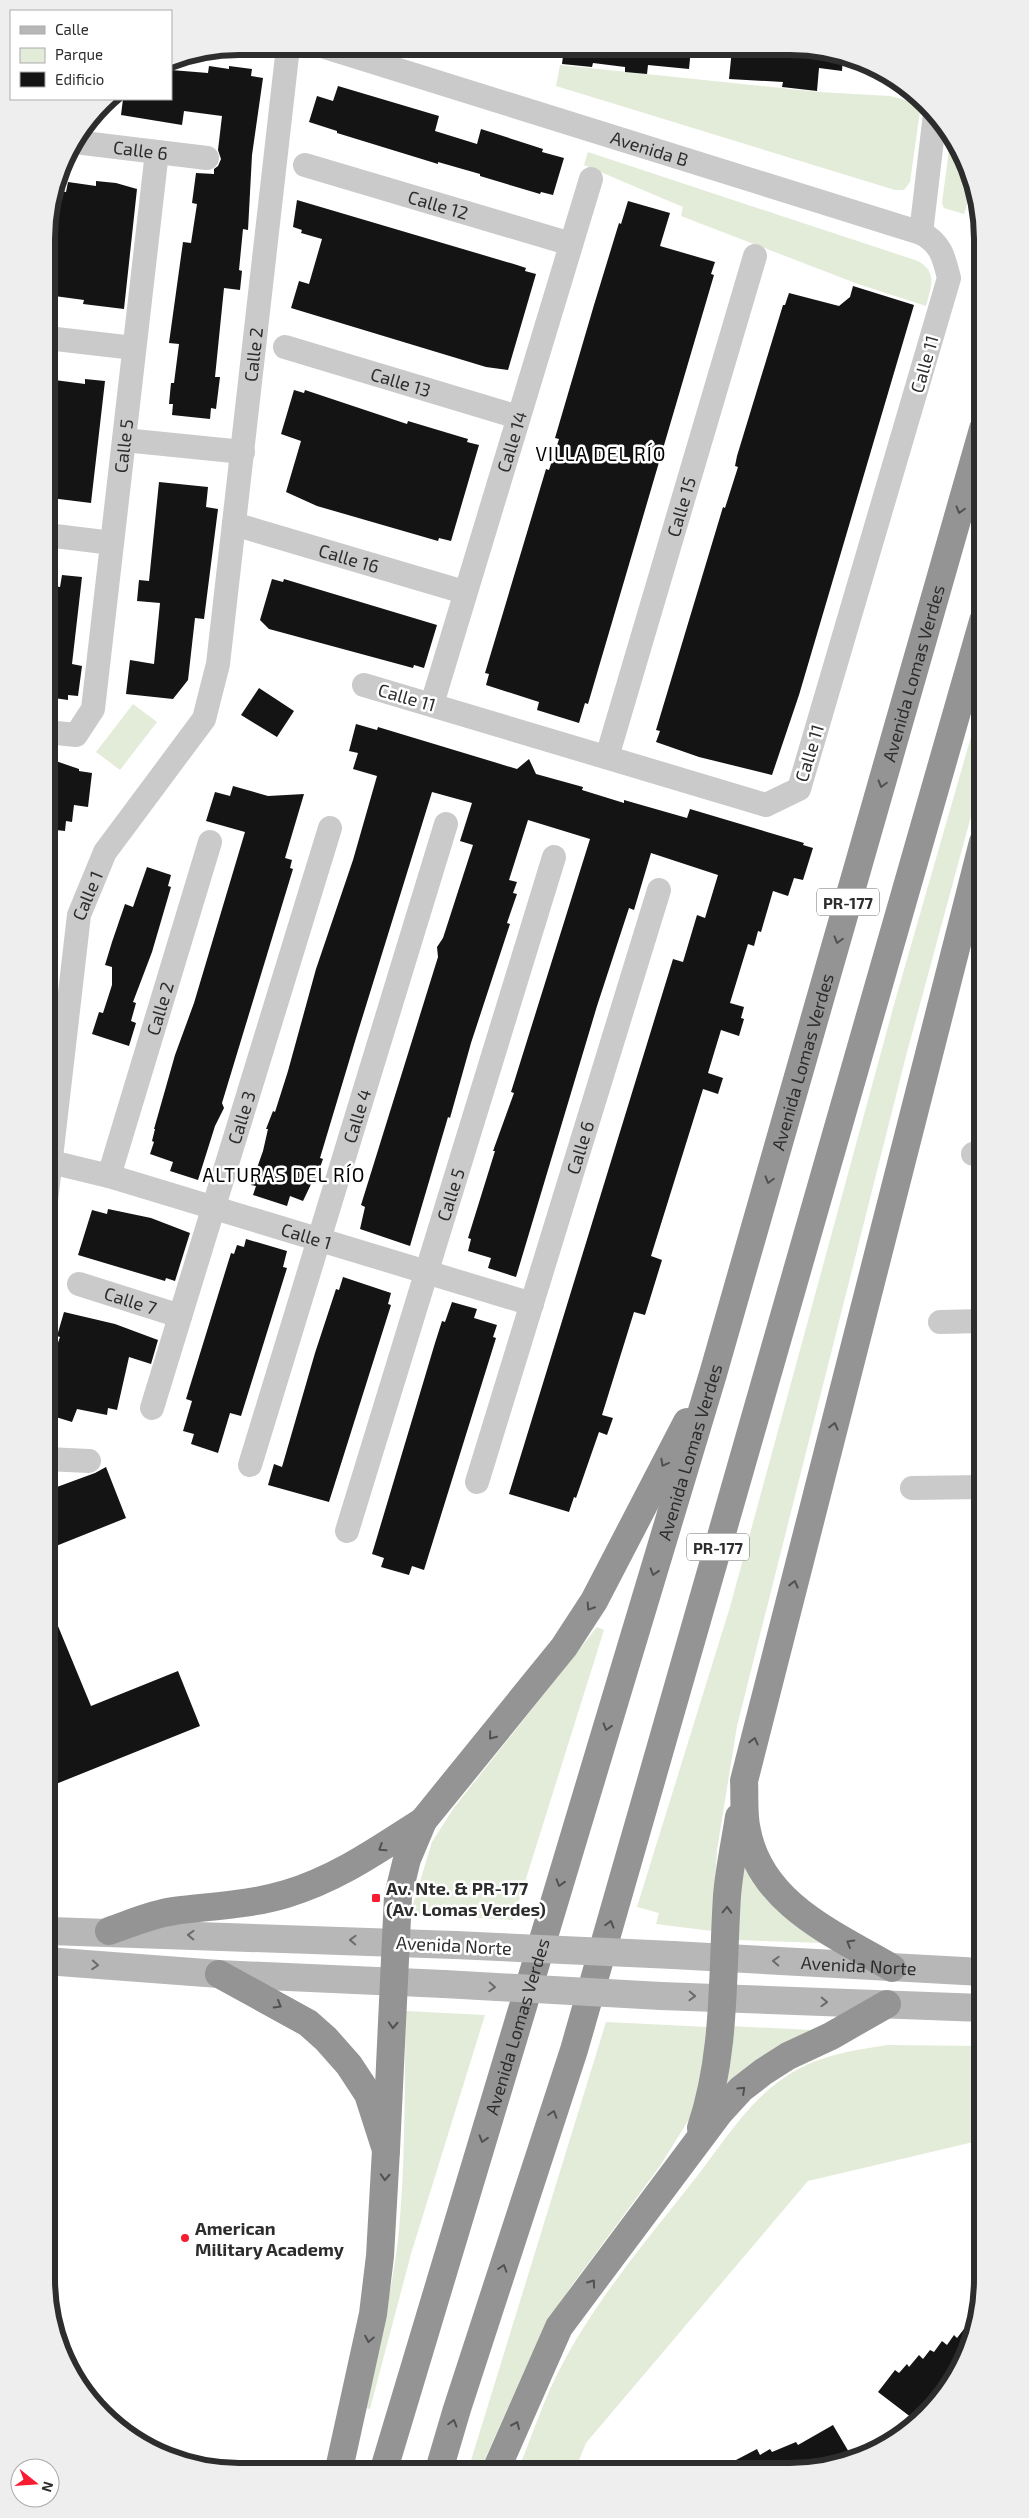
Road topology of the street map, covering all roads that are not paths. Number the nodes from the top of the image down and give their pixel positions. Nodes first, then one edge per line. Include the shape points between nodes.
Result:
1 (287, 55) edge
2 (351, 55) edge
3 (934, 124) edge
4 (82, 143) edge
5 (157, 152) junction
6 (207, 158) dead end
7 (305, 165) dead end
8 (591, 178) dead end
9 (921, 233) junction
10 (571, 244) junction
11 (756, 256) dead end
12 (949, 278) joint
13 (55, 339) edge
14 (285, 347) dead end
15 (134, 348) junction
16 (518, 417) junction
17 (124, 440) junction
18 (243, 452) junction
19 (974, 460) edge
20 (234, 524) junction
21 (55, 536) edge
22 (112, 543) junction
23 (464, 592) junction
24 (974, 652) edge
25 (218, 664) joint
26 (364, 685) dead end
27 (432, 704) junction
28 (55, 733) edge
29 (607, 757) junction
30 (446, 824) dead end
31 (330, 828) dead end
32 (210, 842) dead end
33 (554, 857) dead end
34 (974, 877) edge
35 (659, 890) dead end
36 (55, 1127) edge
37 (55, 1163) edge
38 (109, 1176) junction
39 (214, 1208) junction
40 (320, 1239) junction
41 (426, 1271) junction
42 (80, 1284) dead end
43 (532, 1304) junction
44 (180, 1316) junction
45 (974, 1321) edge
46 (940, 1322) dead end
47 (713, 1374) junction
48 (152, 1408) dead end
49 (55, 1459) edge
50 (89, 1461) dead end
51 (250, 1465) dead end
52 (477, 1482) dead end
53 (974, 1487) edge
54 (912, 1488) dead end
55 (347, 1531) dead end
56 (744, 1781) junction
57 (423, 1821) junction
58 (55, 1931) edge
59 (109, 1931) junction
60 (396, 1942) junction
61 (725, 1958) junction
62 (55, 1962) edge
63 (892, 1968) junction
64 (974, 1972) edge
65 (219, 1974) junction
66 (395, 1982) junction
67 (722, 1997) junction
68 (887, 2004) junction
69 (974, 2008) edge
70 (698, 2139) junction
71 (386, 2150) junction
72 (341, 2463) edge
73 (386, 2463) edge
74 (441, 2463) edge
75 (499, 2463) edge

1 - 18 street, Calle 2
2 - 9 street, Avenida B
3 - 9 street
4 - 5 street, Calle 6
5 - 6 street, Calle 6
5 - 15 street, Calle 5
7 - 10 street, Calle 12
8 - 10 street, Calle 14
9 - 12 street, Avenida B via 938,245
10 - 16 street, Calle 14
11 - 29 street, Calle 15
12 - 29 street, Calle 11 via 799,789 766,805
13 - 15 street
14 - 16 street, Calle 13
15 - 17 street, Calle 5
16 - 23 street, Calle 14
17 - 18 street
17 - 22 street, Calle 5
18 - 20 street, Calle 2
19 -> 47 highway, Avenida Lomas Verdes / PR-177
20 - 23 street, Calle 16
20 - 25 street, Calle 2
21 - 22 street
22 - 28 street, Calle 5 via 93,709 76,735
23 - 27 street, Calle 14
74 -> 24 highway, PR-177 via 574,2050
25 - 36 street, Calle 1 via 204,718 105,852 79,915
26 - 27 street, Calle 11
27 - 29 street, Calle 11
30 - 40 street, Calle 4
31 - 39 street, Calle 3
32 - 38 street, Calle 2
33 - 41 street, Calle 5
56 -> 34 highway
35 - 43 street, Calle 6
37 - 38 street, Calle 1
38 - 39 street, Calle 1
39 - 40 street, Calle 1
39 - 44 street, Calle 3
40 - 41 street, Calle 1
40 - 51 street, Calle 4
41 - 43 street, Calle 1
41 - 55 street, Calle 5
42 - 44 street, Calle 7
43 - 52 street, Calle 6
44 - 48 street, Calle 3
45 - 46 street
47 -> 57 highway via 589,1609 564,1647
47 -> 73 highway, Avenida Lomas Verdes / PR-177
49 - 50 street
53 - 54 street
61 -> 56 highway via 727,1895
63 -> 56 highway via 811,1922 788,1904 756,1862 746,1830
57 -> 59 highway via 355,1865 321,1882 244,1904 172,1911
57 - 60 highway via 407,1859 398,1896
58 - 59 street, Avenida Norte
60 -> 59 street, Avenida Norte
60 - 61 street, Avenida Norte, bridge
60 - 66 highway
63 -> 61 street, Avenida Norte
61 - 67 highway
62 -> 65 street, Avenida Norte
63 - 64 street, Avenida Norte
65 - 66 street, Avenida Norte
65 -> 71 highway via 308,2023 326,2039 368,2094
66 -> 67 street, Avenida Norte, bridge
66 -> 71 highway
67 -> 68 street, Avenida Norte
67 - 70 highway via 715,2073
68 - 69 street, Avenida Norte
70 -> 68 highway via 741,2089 763,2072
75 -> 70 highway via 559,2327
71 -> 72 highway via 373,2314

